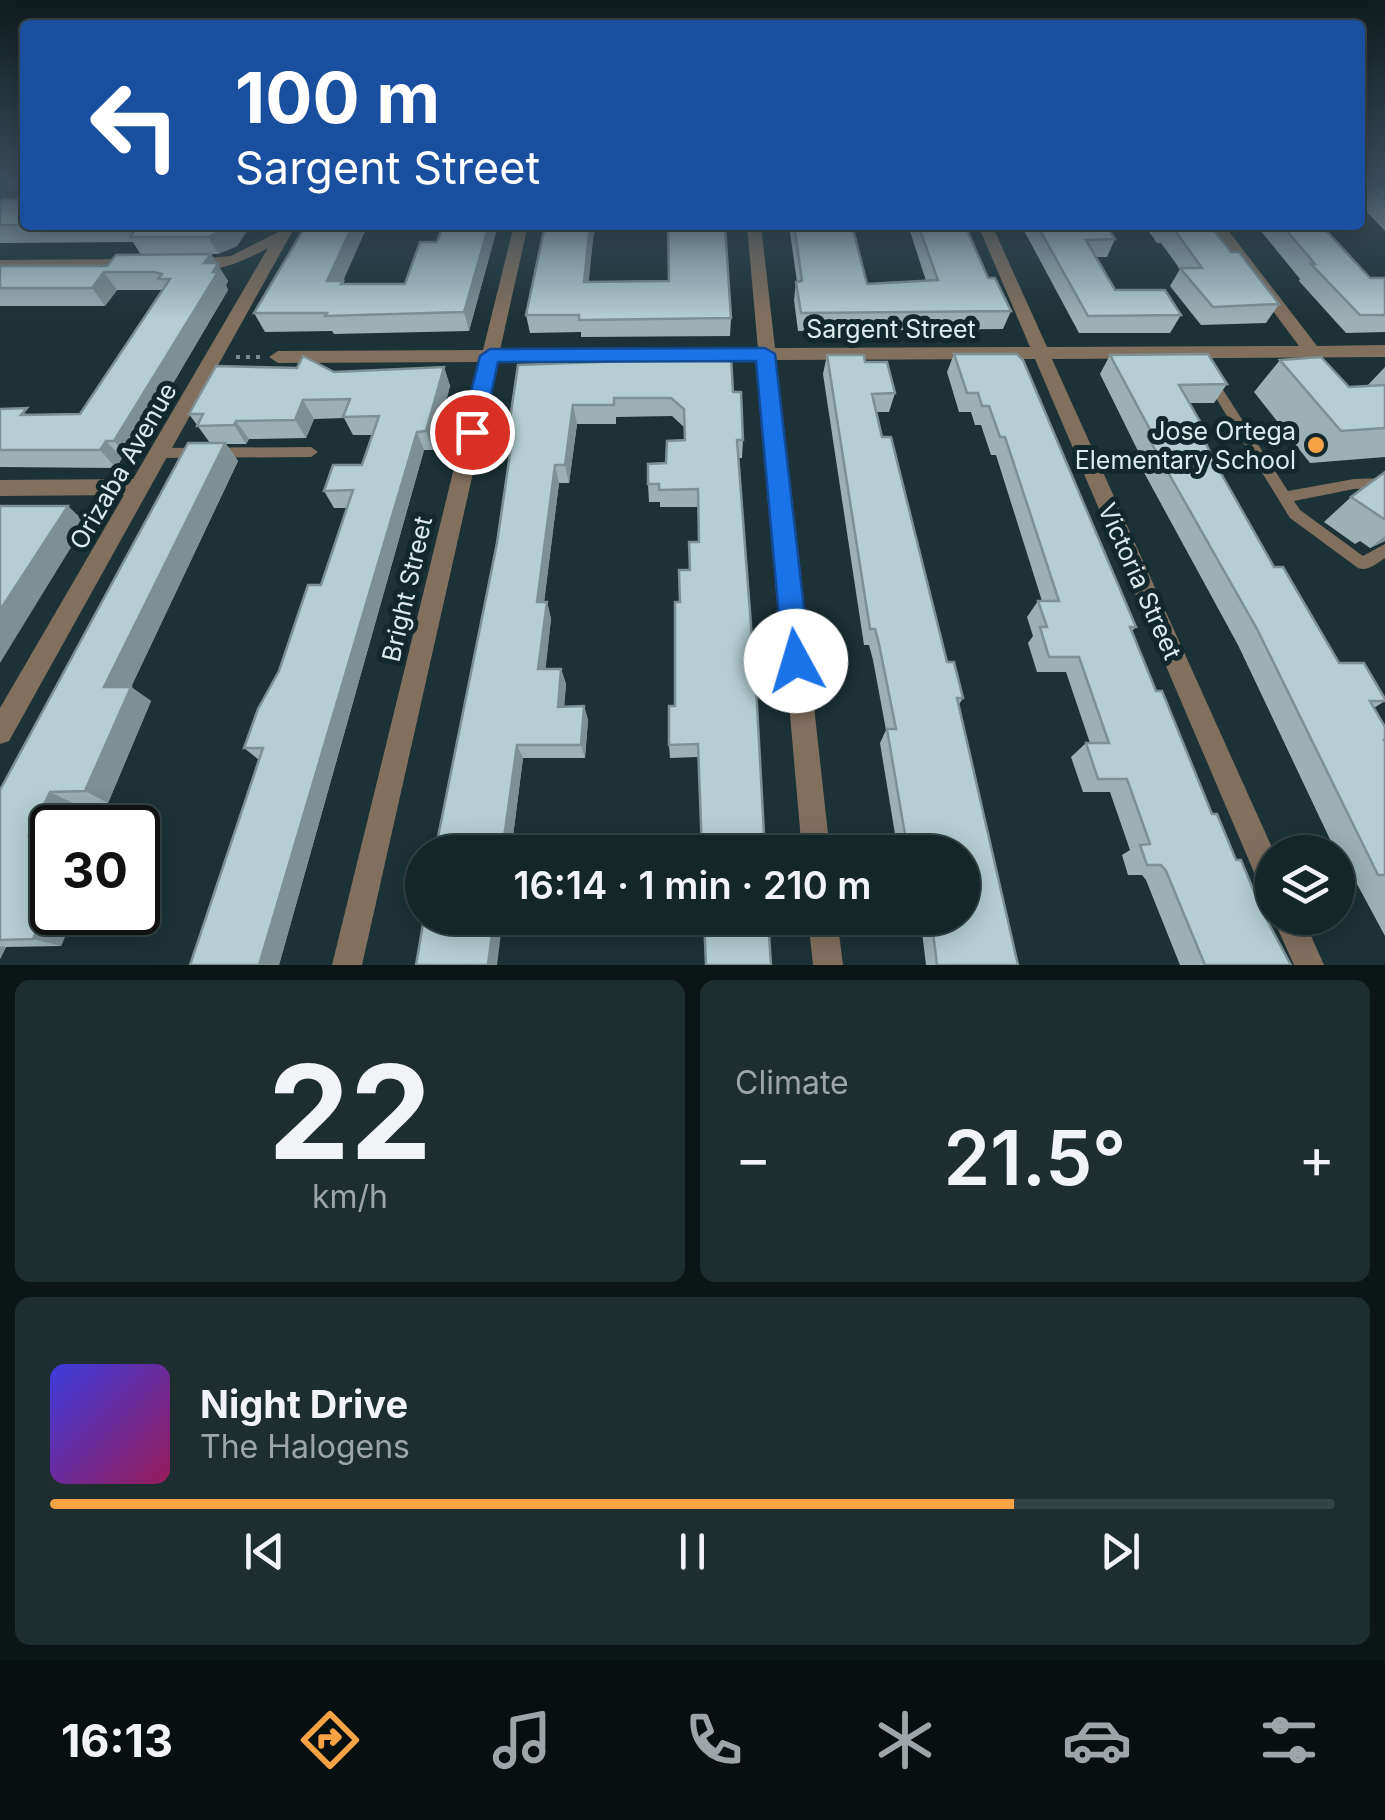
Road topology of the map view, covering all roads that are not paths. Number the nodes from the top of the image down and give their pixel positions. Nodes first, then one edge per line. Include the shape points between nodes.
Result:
1 (286, 230) edge
2 (521, 230) edge
3 (754, 230) edge
4 (987, 230) edge
5 (1220, 230) edge
6 (152, 264) edge
7 (172, 264) edge
8 (0, 265) edge
9 (1312, 351) junction
10 (1385, 351) edge
11 (1192, 352) junction
12 (1040, 353) junction
13 (765, 354) junction
14 (490, 356) junction
15 (278, 357) road end
16 (311, 452) dead end
17 (159, 453) junction
18 (1385, 483) edge
19 (0, 488) edge
20 (140, 488) junction
21 (1284, 497) junction
22 (1385, 550) edge
23 (0, 732) edge
24 (814, 835) edge
25 (1255, 842) edge
26 (825, 935) edge
27 (1296, 935) edge
28 (347, 965) edge
29 (828, 965) edge
30 (1309, 965) edge

1 - 7 street via 234,260
1 - 17 street, Orizaba Avenue
2 - 14 street, Bright Street
3 - 13 street
4 - 12 street, Victoria Street
5 - 9 street
6 - 8 street
9 - 10 street, Sargent Street
9 - 11 street, Sargent Street
11 - 12 street, Sargent Street
11 - 21 lane
12 - 13 street, Sargent Street
12 - 25 street, Victoria Street
13 - 14 street, Sargent Street
13 - 24 street
14 - 15 street, Sargent Street
14 - 28 street, Bright Street
16 - 17 lane
17 - 20 street, Orizaba Avenue
18 - 21 lane
19 - 20 street
20 - 23 street, Orizaba Avenue
21 - 22 lane via 1295,514 1363,564
26 - 29 street
27 - 30 street

